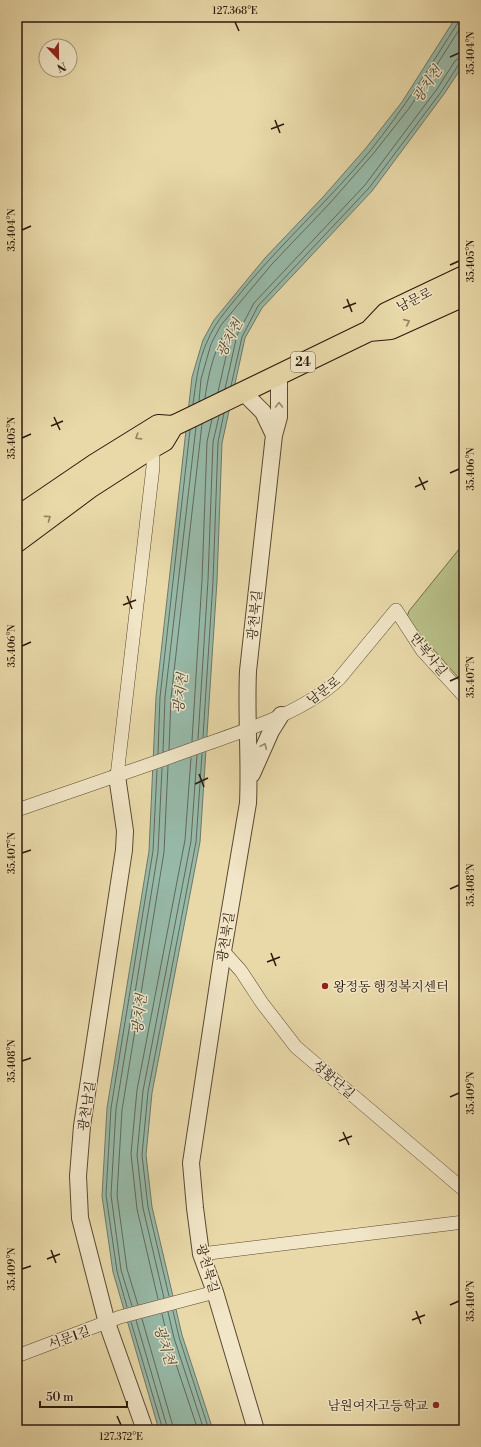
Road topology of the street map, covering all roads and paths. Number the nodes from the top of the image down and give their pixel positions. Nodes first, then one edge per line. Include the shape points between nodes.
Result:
1 (464, 276) edge
2 (464, 296) edge
3 (369, 331) junction
4 (279, 374) junction
5 (240, 393) junction
6 (173, 426) junction
7 (274, 435) junction
8 (150, 449) junction
9 (17, 517) edge
10 (20, 532) edge
11 (396, 610) joint
12 (464, 696) edge
13 (281, 715) junction
14 (248, 728) junction
15 (117, 776) junction
16 (249, 780) junction
17 (17, 810) edge
18 (223, 951) junction
19 (464, 1190) edge
20 (464, 1222) edge
21 (201, 1254) junction
22 (214, 1292) junction
23 (114, 1320) junction
24 (17, 1356) edge
25 (145, 1430) edge
26 (256, 1430) edge

1 - 3 main road, 남문로 / 24 via 386,313
3 -> 2 main road, 남문로 / 24 via 391,329
3 - 4 main road, 남문로 / 24
4 - 5 main road, 남문로 / 24
7 -> 4 street, 광천북길 via 279,417
5 - 6 main road, 남문로
5 - 7 street via 263,412
6 - 8 main road via 164,441
6 -> 9 main road via 158,425
7 - 14 street, 광천북길 via 248,671
10 -> 8 main road
8 - 15 street via 153,467
11 - 12 street, 만복사길 via 422,650
11 - 13 street, 남문로 via 330,688
13 - 14 street, 남문로
16 -> 13 street
14 - 15 street, 남문로
14 - 16 street, 광천북길
15 - 17 street
15 - 23 street, 광천남길 via 125,831 124,850 82,1126 78,1176 80,1218
16 - 18 street, 광천북길 via 248,803
18 - 19 street, 성황단길 via 241,971 296,1047
18 - 21 street, 광천북길 via 191,1163
20 - 21 street
21 - 22 street, 광천북길
22 - 23 street, 서문1길
22 - 26 street, 광천북길
23 - 24 street, 서문1길
23 - 25 street, 광천남길

